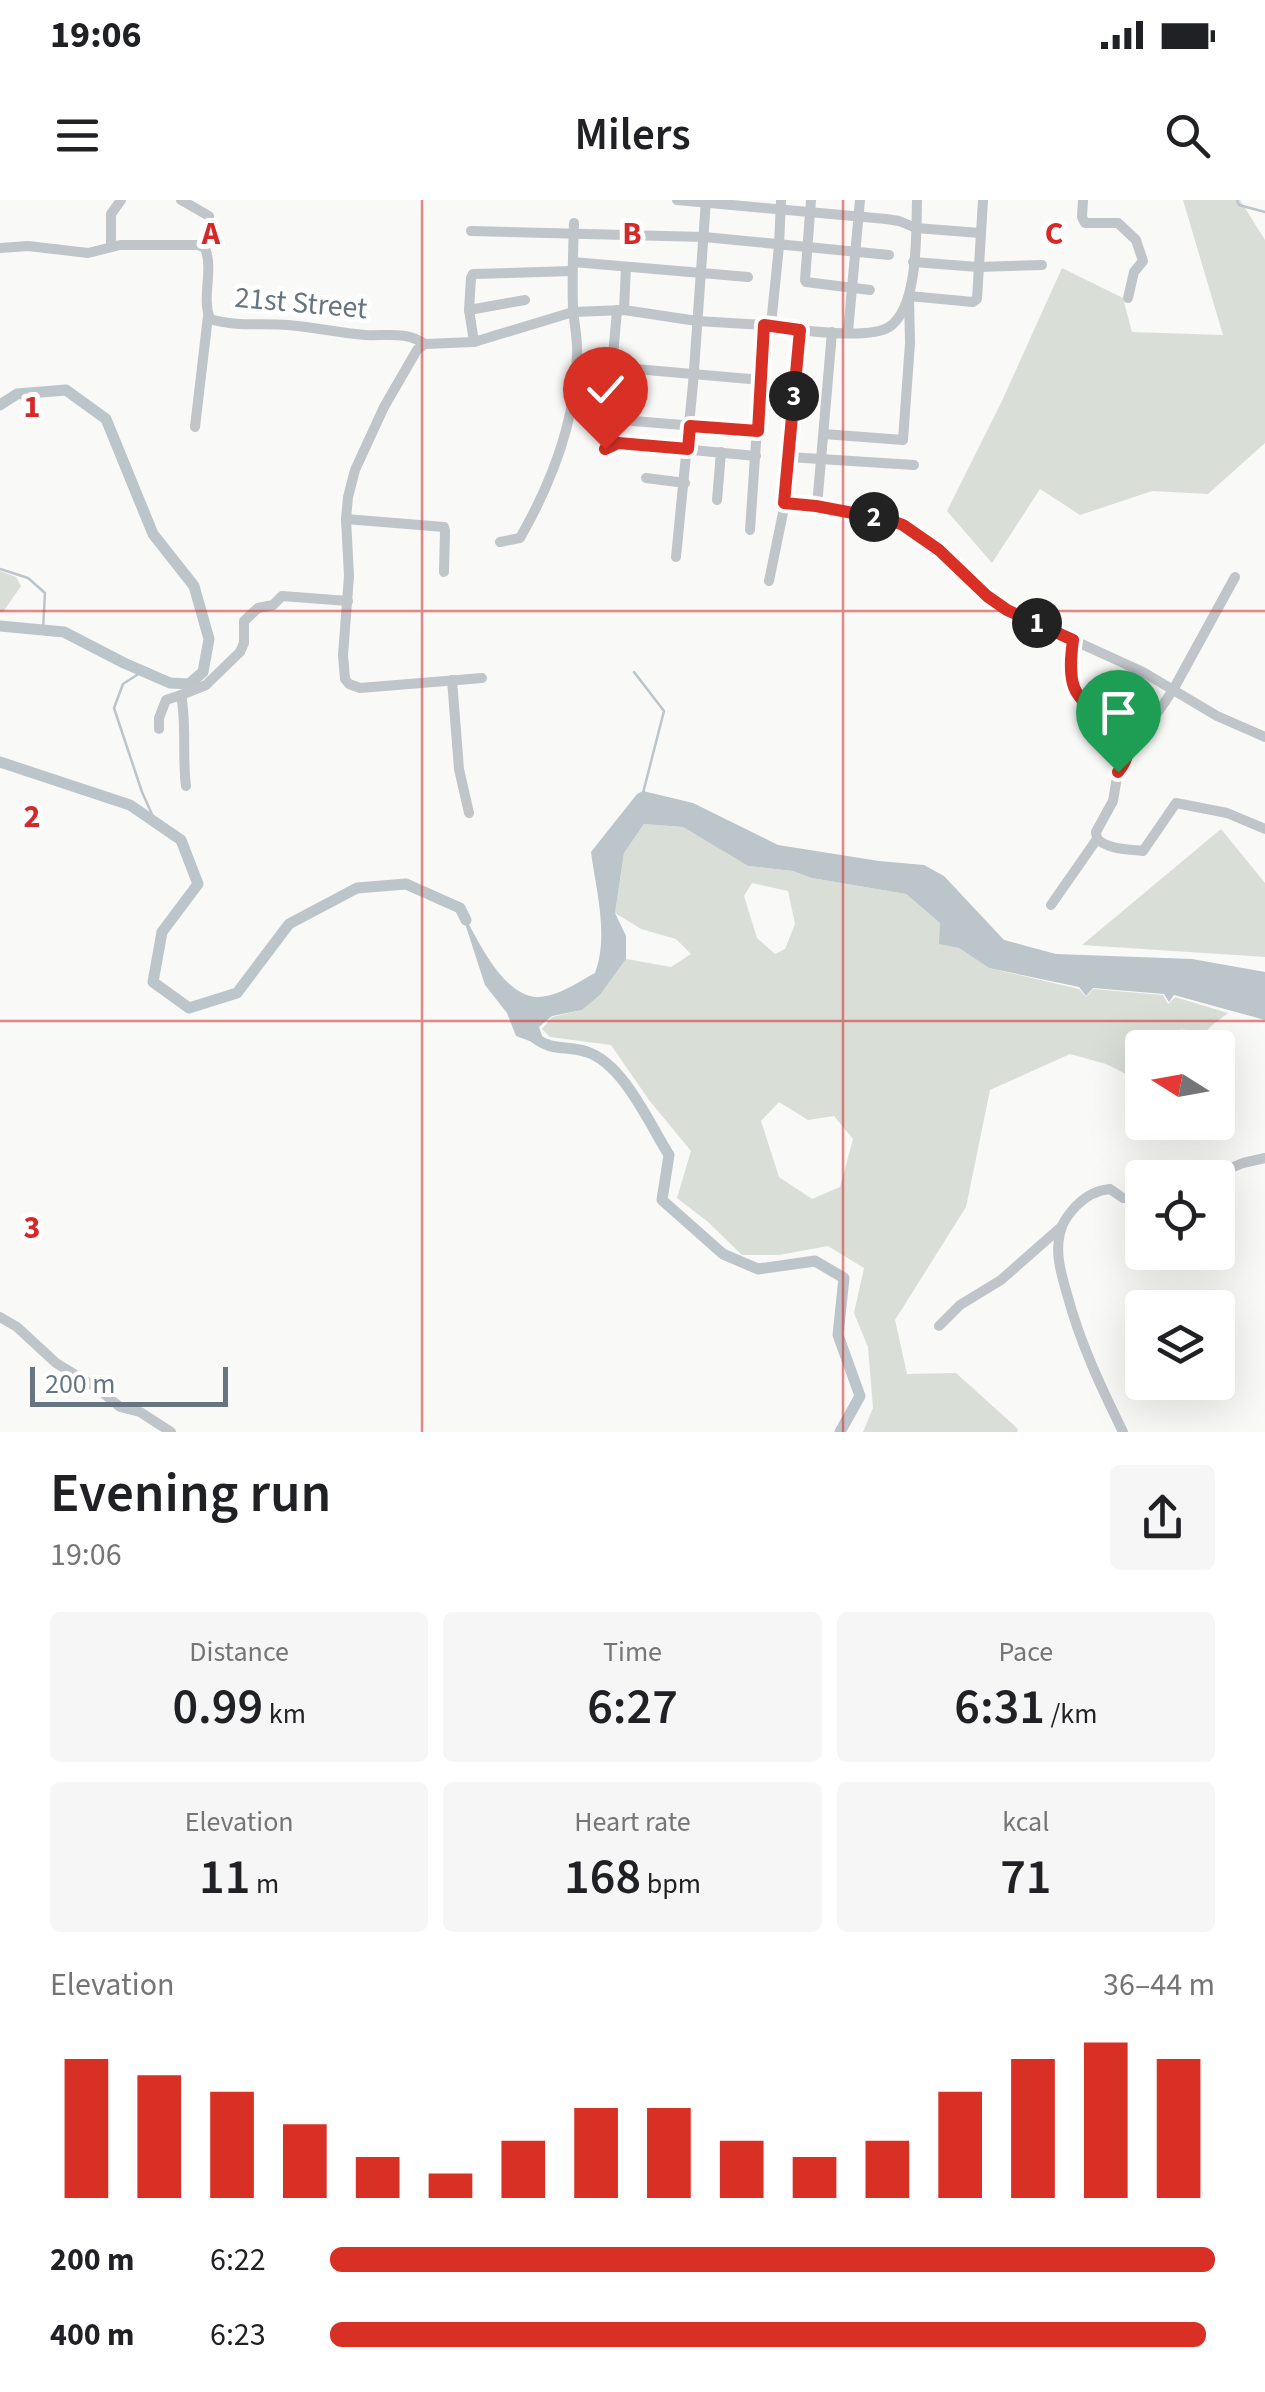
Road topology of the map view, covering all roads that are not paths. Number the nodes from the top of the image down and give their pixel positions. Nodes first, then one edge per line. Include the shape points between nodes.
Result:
1 (121, 200) edge
2 (182, 200) edge
3 (678, 200) edge
4 (811, 200) edge
5 (860, 200) edge
6 (917, 200) edge
7 (983, 200) edge
8 (1083, 200) edge
9 (706, 201) edge
10 (781, 205) edge
11 (810, 213) junction
12 (209, 216) dead end
13 (858, 217) junction
14 (574, 228) junction
15 (916, 228) junction
16 (470, 231) dead end
17 (980, 233) junction
18 (704, 237) junction
19 (779, 246) junction
20 (111, 247) junction
21 (0, 248) edge
22 (808, 248) junction
23 (855, 252) junction
24 (890, 255) dead end
25 (913, 262) junction
26 (1042, 265) dead end
27 (978, 266) junction
28 (573, 267) junction
29 (626, 267) junction
30 (700, 274) junction
31 (748, 278) dead end
32 (852, 288) junction
33 (870, 290) dead end
34 (909, 296) junction
35 (1128, 298) dead end
36 (525, 300) dead end
37 (469, 310) junction
38 (620, 310) junction
39 (573, 312) junction
40 (208, 316) junction
41 (697, 320) junction
42 (764, 325) junction
43 (800, 330) junction
44 (832, 332) junction
45 (848, 332) junction
46 (474, 342) junction
47 (425, 344) junction
48 (613, 367) junction
49 (694, 374) junction
50 (762, 380) junction
51 (608, 419) junction
52 (690, 426) junction
53 (196, 427) dead end
54 (758, 431) junction
55 (824, 434) junction
56 (688, 449) junction
57 (721, 452) junction
58 (756, 456) junction
59 (789, 457) junction
60 (822, 459) junction
61 (914, 465) dead end
62 (646, 478) dead end
63 (684, 484) junction
64 (718, 500) dead end
65 (784, 503) junction
66 (816, 506) junction
67 (346, 519) junction
68 (750, 530) dead end
69 (500, 542) dead end
70 (676, 557) dead end
71 (444, 572) dead end
72 (1235, 577) dead end
73 (769, 581) dead end
74 (348, 601) junction
75 (1073, 640) junction
76 (482, 678) dead end
77 (452, 680) junction
78 (1173, 690) junction
79 (181, 695) junction
80 (158, 729) dead end
81 (1265, 737) edge
82 (1128, 755) junction
83 (186, 786) dead end
84 (469, 813) dead end
85 (1265, 829) edge
86 (1097, 840) junction
87 (1051, 905) dead end
88 (1265, 1158) edge
89 (1235, 1166) edge
90 (1125, 1198) edge
91 (1061, 1227) junction
92 (0, 1316) edge
93 (939, 1326) dead end
94 (171, 1432) edge
95 (1123, 1432) edge

1 - 20 street via 110,214
2 - 12 street
3 - 9 street
4 - 11 street
5 - 13 street
6 - 15 street
7 - 17 street
8 - 35 street via 1085,223 1118,223 1136,240 1143,261
9 - 10 street
9 - 18 street
10 - 11 street
10 - 19 street
11 - 13 street
11 - 22 street
13 - 15 street
13 - 23 street
14 - 16 street
14 - 18 street
14 - 28 street
15 - 17 street
15 - 25 street
17 - 27 street
18 - 19 street
18 - 30 street
19 - 22 street
19 - 42 street via 772,315
20 - 21 street, 21st Street via 88,253
20 - 40 street, 21st Street via 205,248
22 - 23 street
22 - 32 street via 806,282
23 - 24 street
23 - 32 street
25 - 27 street
25 - 34 street
26 - 27 street
27 - 34 street via 976,302
28 - 29 street
28 - 37 street via 474,274
28 - 39 street
29 - 30 street
29 - 38 street
30 - 31 street
30 - 41 street
32 - 33 street
32 - 45 street
34 - 45 street, 21st Street via 887,328
34 - 55 street via 902,440
36 - 37 street
37 - 46 street
38 - 39 street, 21st Street
38 - 41 street, 21st Street
38 - 48 street
39 - 46 street, 21st Street
39 - 69 street via 577,353 564,442 520,538
40 - 47 street, 21st Street via 238,324 397,334
40 - 53 street
41 - 42 street, 21st Street
41 - 49 street
42 - 43 street, 21st Street
42 - 50 street
43 - 44 street, 21st Street
43 - 59 street
44 - 45 street, 21st Street
44 - 55 street
46 - 47 street, 21st Street
47 - 67 street via 362,454
48 - 49 street
48 - 51 street
49 - 50 street
49 - 52 street
50 - 54 street
51 - 52 street
51 - 56 street via 605,449 618,443
52 - 54 street
52 - 56 street
54 - 58 street
55 - 60 street
56 - 57 street
56 - 63 street
57 - 58 street
57 - 64 street
58 - 68 street
59 - 60 street
59 - 65 street
60 - 61 street
60 - 66 street
62 - 63 street
63 - 70 street
65 - 66 street
65 - 73 street
66 - 75 street via 903,525 1007,610
67 - 71 street via 444,528
67 - 74 street
72 - 78 street
74 - 77 street via 349,684
74 - 79 street via 282,596 258,608 244,621 240,652 206,685
75 - 78 street
75 - 82 street via 1074,688 1125,738
76 - 77 street
77 - 84 street via 458,769
78 - 81 street
78 - 82 street
79 - 80 street via 166,700
79 - 83 street
82 - 86 street
85 - 86 street via 1176,803 1143,851
86 - 87 street
88 - 89 street
90 - 91 street via 1098,1191
91 - 93 street
91 - 95 street via 1058,1259 1076,1327
92 - 94 street via 56,1364

